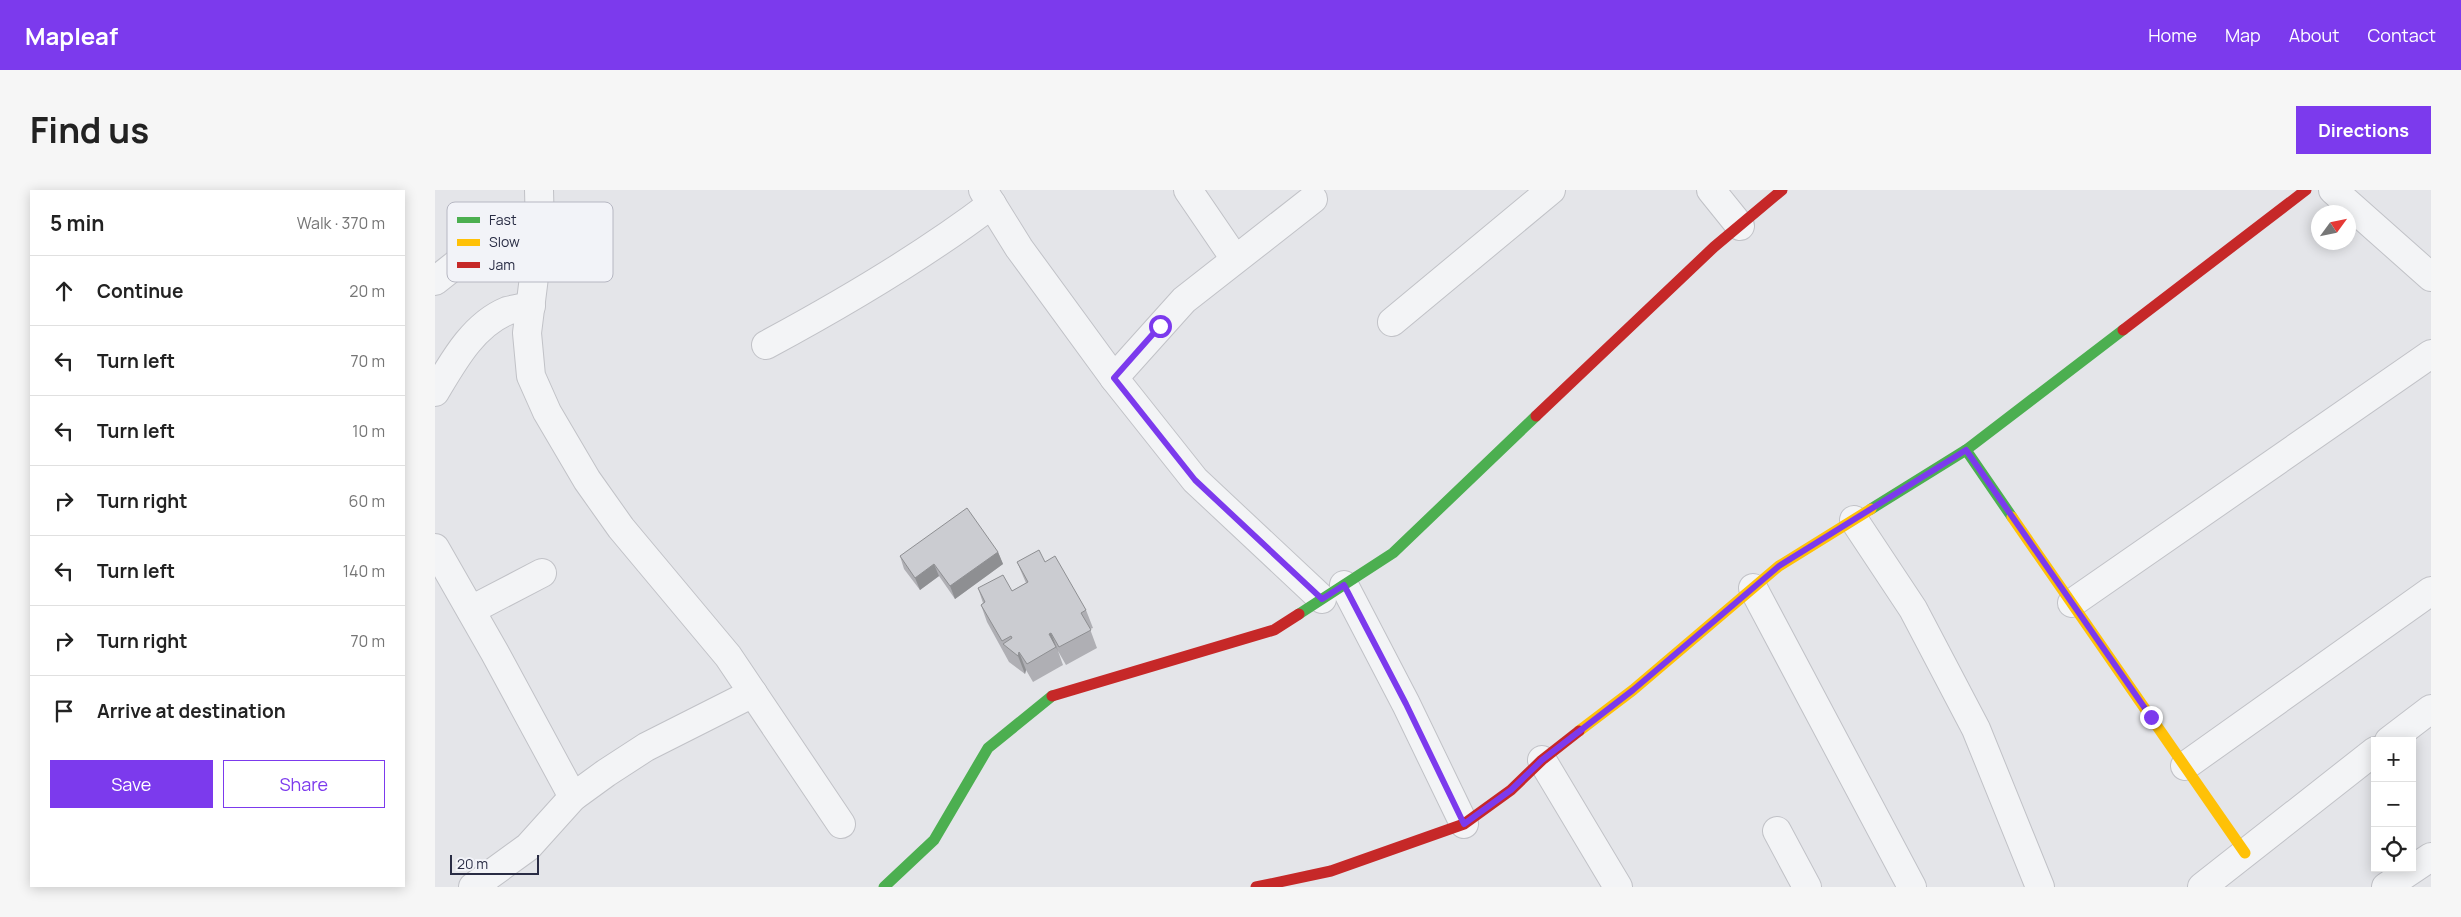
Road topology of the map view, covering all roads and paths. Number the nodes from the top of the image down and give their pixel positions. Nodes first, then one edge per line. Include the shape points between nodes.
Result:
1 (1188, 190) edge
2 (1551, 190) edge
3 (1711, 190) edge
4 (1782, 190) edge
5 (2306, 190) edge
6 (2333, 190) edge
7 (988, 197) edge
8 (1313, 199) dead end
9 (1740, 226) junction
10 (1235, 259) junction
11 (447, 272) edge
12 (2431, 277) edge
13 (435, 281) edge
14 (534, 282) edge
15 (531, 306) junction
16 (1392, 322) dead end
17 (766, 345) dead end
18 (2431, 354) edge
19 (1114, 378) junction
20 (435, 392) edge
21 (1966, 450) junction
22 (1854, 520) junction
23 (435, 548) edge
24 (542, 573) dead end
25 (1753, 588) junction
26 (2431, 591) edge
27 (1333, 592) junction
28 (2072, 603) junction
29 (471, 610) junction
30 (753, 693) junction
31 (2431, 709) edge
32 (2394, 737) edge
33 (2371, 755) edge
34 (1542, 760) junction
35 (2185, 766) junction
36 (573, 797) junction
37 (841, 824) dead end
38 (1464, 824) junction
39 (1777, 831) dead end
40 (2245, 853) junction
41 (2431, 858) edge
42 (473, 887) edge
43 (885, 887) edge
44 (1256, 887) edge
45 (1618, 887) edge
46 (1807, 887) edge
47 (1912, 887) edge
48 (2040, 887) edge
49 (2201, 887) edge
50 (2386, 887) edge

1 - 10 street
2 - 16 street
3 - 9 street
4 - 9 street
5 - 21 street
6 - 12 street
7 - 17 street via 948,237 834,309
7 - 19 street via 1019,248
8 - 10 street
9 - 27 street via 1393,553
10 - 19 street via 1183,300
11 - 13 street
14 - 15 street
15 - 20 street via 508,311 489,322 461,351
15 - 30 street via 527,333 531,376 547,412 587,480 621,528 728,656
18 - 28 street
19 - 27 street via 1195,480
21 - 22 street
21 - 28 street
22 - 25 street via 1779,566
22 - 48 street via 1913,609 1976,729
23 - 29 street
24 - 29 street
25 - 34 street via 1633,690
25 - 47 street
26 - 35 street
27 - 38 street via 1406,704
27 - 43 street via 1274,630 1054,694 988,748 934,840
28 - 35 street
29 - 36 street
30 - 36 street via 646,747
30 - 37 street
31 - 32 street
33 - 40 street
34 - 38 street via 1511,790
34 - 45 street
35 - 40 street
36 - 42 street via 528,847
38 - 44 street via 1331,871
39 - 46 street
40 - 49 street
41 - 50 street

